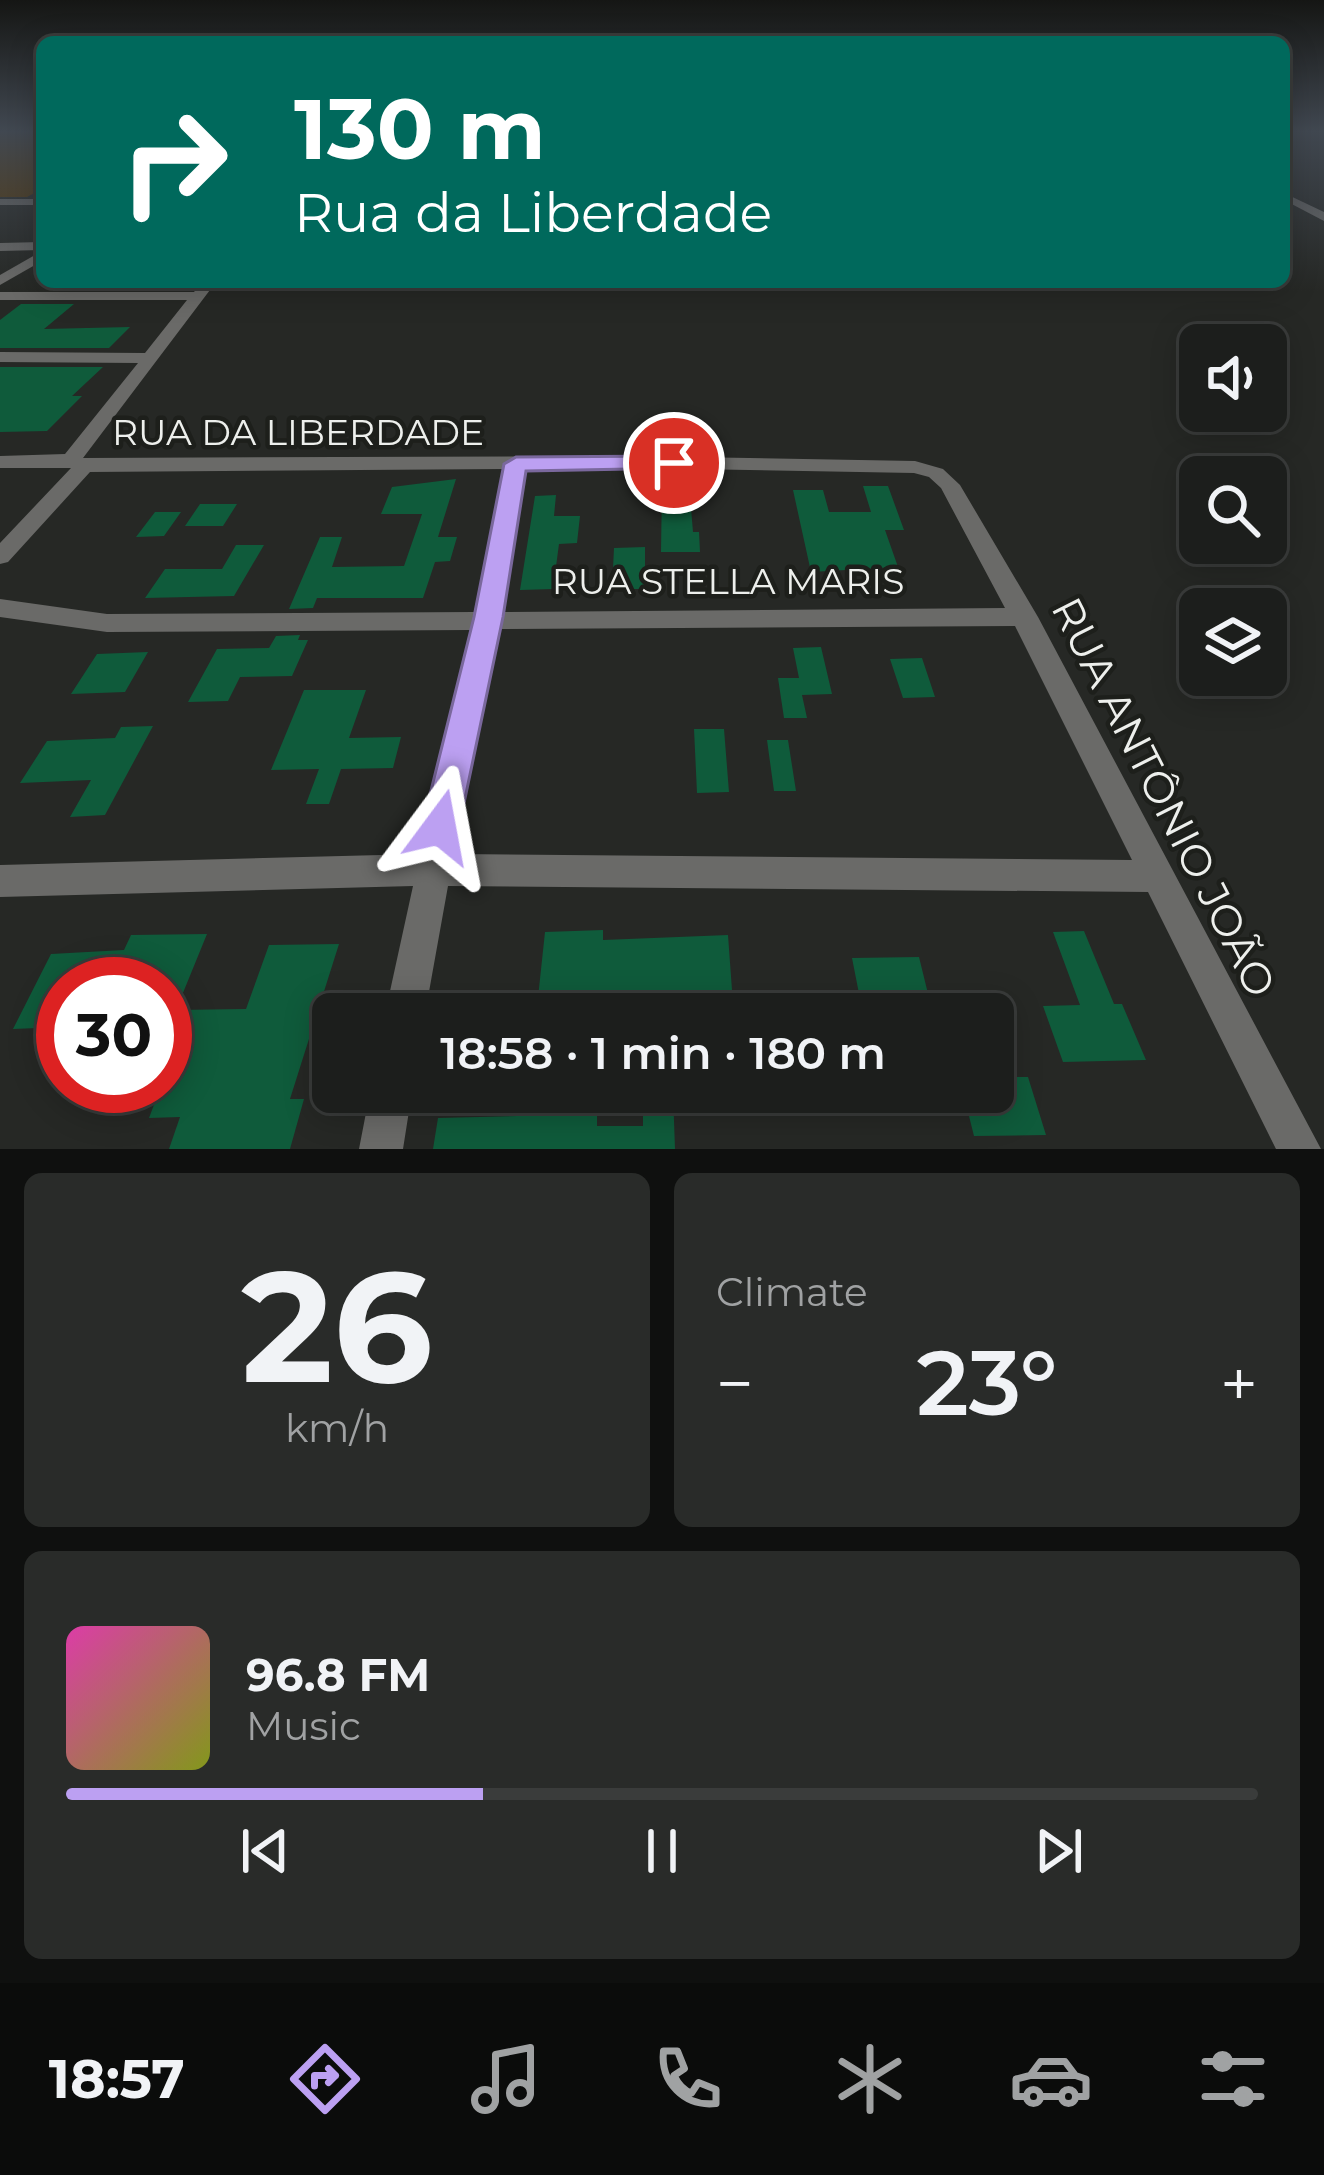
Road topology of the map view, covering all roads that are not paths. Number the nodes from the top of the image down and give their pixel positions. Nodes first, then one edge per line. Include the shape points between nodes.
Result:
1 (1290, 199) edge
2 (0, 202) edge
3 (36, 202) edge
4 (1324, 217) edge
5 (0, 247) edge
6 (36, 256) edge
7 (36, 259) edge
8 (0, 281) edge
9 (204, 289) edge
10 (0, 296) edge
11 (0, 357) edge
12 (150, 358) junction
13 (0, 462) edge
14 (78, 463) junction
15 (516, 464) junction
16 (950, 485) joint
17 (0, 557) edge
18 (0, 608) edge
19 (1025, 616) junction
20 (488, 617) junction
21 (431, 870) junction
22 (1154, 876) junction
23 (0, 881) edge
24 (409, 993) edge
25 (387, 1113) edge
26 (381, 1149) edge
27 (1299, 1149) edge

1 - 4 street
2 - 3 street
5 - 6 street
7 - 8 street
9 - 10 street
9 - 12 street
11 - 12 street
12 - 14 street
13 - 14 street, RUA DA LIBERDADE
14 - 15 street, RUA DA LIBERDADE
14 - 17 street
15 - 16 street, RUA DA LIBERDADE via 915,467
15 - 20 street
16 - 19 street, RUA ANTÔNIO JOÃO
18 - 20 street, RUA STELLA MARIS via 107,623
19 - 20 street, RUA STELLA MARIS
19 - 22 street, RUA ANTÔNIO JOÃO
20 - 21 street
21 - 22 street
21 - 23 street
21 - 24 street
22 - 27 street, RUA ANTÔNIO JOÃO
25 - 26 street

